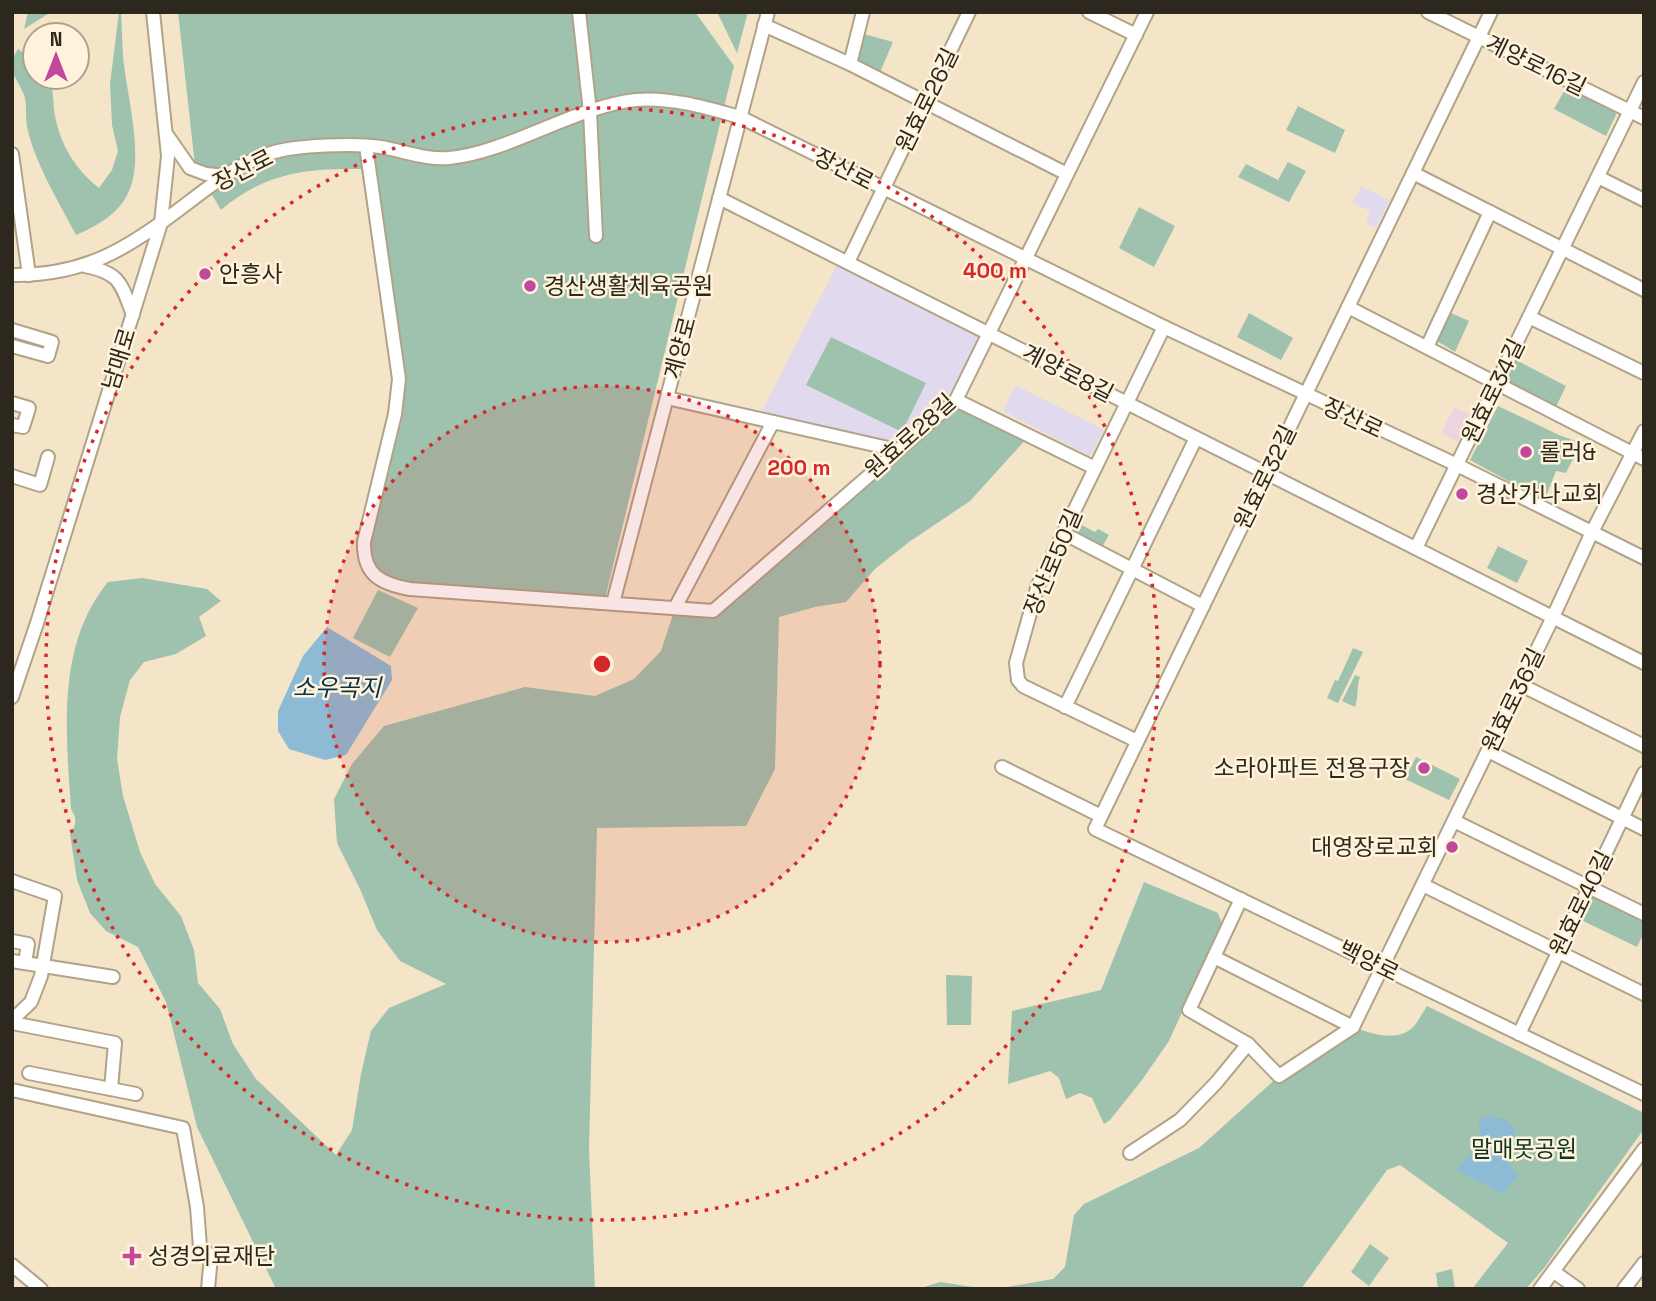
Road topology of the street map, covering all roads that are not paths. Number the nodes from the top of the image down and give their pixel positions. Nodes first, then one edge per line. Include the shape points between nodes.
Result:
1 (153, 12) edge
2 (579, 12) edge
3 (863, 12) edge
4 (969, 12) edge
5 (1089, 12) edge
6 (1147, 12) edge
7 (1429, 12) edge
8 (1491, 12) edge
9 (766, 19) edge
10 (1136, 35) junction
11 (1479, 37) junction
12 (850, 64) junction
13 (1644, 82) edge
14 (926, 103) junction
15 (1630, 111) junction
16 (590, 112) junction
17 (740, 117) junction
18 (1644, 118) edge
19 (166, 134) junction
20 (366, 146) junction
21 (13, 159) edge
22 (1413, 173) junction
23 (1067, 174) junction
24 (225, 176) junction
25 (1598, 177) junction
26 (884, 189) junction
27 (719, 198) junction
28 (1644, 200) edge
29 (1490, 212) junction
30 (161, 223) junction
31 (596, 236) dead end
32 (1563, 249) junction
33 (1025, 256) junction
34 (848, 262) junction
35 (85, 265) junction
36 (12, 275) edge
37 (29, 275) junction
38 (1644, 290) edge
39 (1348, 307) junction
40 (133, 315) junction
41 (1530, 317) junction
42 (1164, 327) junction
43 (12, 330) edge
44 (989, 333) junction
45 (12, 346) edge
46 (1426, 347) junction
47 (1644, 373) edge
48 (1497, 384) junction
49 (1305, 395) junction
50 (667, 398) junction
51 (956, 400) junction
52 (1127, 402) junction
53 (12, 403) edge
54 (773, 422) junction
55 (12, 425) edge
56 (1644, 431) edge
57 (1196, 438) junction
58 (897, 450) junction
59 (1638, 456) edge
60 (48, 457) dead end
61 (1457, 465) junction
62 (1095, 468) junction
63 (1267, 473) junction
64 (12, 476) edge
65 (1592, 532) junction
66 (1063, 533) junction
67 (1416, 548) junction
68 (1644, 558) edge
69 (1132, 570) junction
70 (613, 603) junction
71 (1203, 606) junction
72 (675, 608) junction
73 (1553, 617) junction
74 (1644, 663) edge
75 (1521, 685) junction
76 (12, 697) edge
77 (1065, 707) junction
78 (1138, 741) junction
79 (1644, 746) edge
80 (1488, 751) junction
81 (1002, 767) dead end
82 (1644, 772) edge
83 (1101, 816) junction
84 (1622, 818) junction
85 (1454, 821) junction
86 (1095, 829) joint
87 (1644, 830) edge
88 (12, 881) edge
89 (1423, 884) junction
90 (1589, 887) junction
91 (1241, 899) junction
92 (1644, 914) edge
93 (12, 941) edge
94 (1559, 951) junction
95 (1214, 957) junction
96 (19, 962) edge
97 (44, 966) junction
98 (1383, 968) junction
99 (113, 977) dead end
100 (1644, 994) edge
101 (12, 1021) edge
102 (1353, 1027) junction
103 (1519, 1034) junction
104 (1248, 1044) junction
105 (29, 1073) dead end
106 (111, 1089) junction
107 (12, 1090) edge
108 (136, 1094) dead end
109 (1644, 1094) edge
110 (1644, 1149) edge
111 (1130, 1153) dead end
112 (1644, 1263) edge
113 (12, 1265) edge
114 (1555, 1272) junction
115 (41, 1289) edge
116 (208, 1289) edge
117 (1540, 1289) edge
118 (1578, 1289) edge
119 (1624, 1289) edge

1 - 19 street, 남매로
2 - 16 street
3 - 12 street
4 - 14 street, 원효로26길
5 - 10 street
6 - 10 street, 원효로28길
7 - 11 street, 계양로16길
8 - 11 street, 원효로32길
9 - 12 street
9 - 17 street, 계양로
10 - 23 street, 원효로28길
11 - 15 street, 계양로16길
11 - 22 street, 원효로32길
12 - 14 street
13 - 15 street, 원효로34길
14 - 23 street
14 - 26 street, 원효로26길
15 - 18 street, 계양로16길
15 - 25 street, 원효로34길
16 - 17 street, 장산로 via 646,100
16 - 20 street, 장산로 via 460,156 432,158
16 - 31 street
17 - 26 street, 장산로
17 - 27 street, 계양로
19 - 24 street via 190,168
19 - 30 street, 남매로
20 - 24 street, 장산로 via 286,149
20 - 70 street, 원효로28길 via 398,379 395,414 365,542 369,568 382,581 410,589
21 - 37 street
22 - 29 street
22 - 39 street, 원효로32길
23 - 33 street, 원효로28길
24 - 30 street, 장산로
25 - 28 street
25 - 32 street, 원효로34길
26 - 33 street, 장산로
26 - 34 street, 원효로26길
27 - 34 street, 계양로8길
27 - 50 street, 계양로
29 - 32 street
29 - 46 street
30 - 35 street, 장산로 via 106,258
30 - 40 street, 남매로
32 - 38 street
32 - 41 street, 원효로34길
33 - 42 street, 장산로
33 - 44 street, 원효로28길
34 - 44 street, 계양로8길
35 - 37 street, 장산로
35 - 40 street via 104,270 120,282
36 - 37 street, 장산로
39 - 46 street
39 - 49 street, 원효로32길
40 - 76 street, 남매로
41 - 47 street, 원효로34길
41 - 48 street, 원효로34길
42 - 49 street, 장산로
42 - 52 street, 장산로50길
43 - 45 street via 52,341 48,356
44 - 51 street, 원효로28길
44 - 52 street, 계양로8길
46 - 48 street
48 - 59 street
48 - 61 street, 원효로34길
49 - 61 street, 장산로
49 - 63 street, 원효로32길
50 - 54 street
50 - 70 street, 계양로
51 - 58 street, 원효로28길
51 - 62 street
52 - 57 street, 계양로8길
52 - 62 street, 장산로50길
53 - 55 street via 29,408 23,427
54 - 58 street
54 - 72 street
56 - 59 street, 원효로36길
57 - 63 street, 계양로8길
57 - 69 street
58 - 72 street, 원효로28길 via 713,611
59 - 65 street, 원효로36길
60 - 64 street via 40,485
61 - 65 street, 장산로
61 - 67 street
62 - 66 street, 장산로50길
63 - 67 street, 계양로8길
63 - 71 street, 원효로32길
65 - 68 street, 장산로
65 - 73 street, 원효로36길
66 - 69 street
66 - 77 street, 장산로50길 via 1038,585 1016,672 1023,686
67 - 73 street, 계양로8길
69 - 71 street
69 - 77 street
70 - 72 street, 원효로28길
71 - 78 street, 원효로32길
73 - 74 street, 계양로8길
73 - 75 street, 원효로36길
75 - 79 street
75 - 80 street, 원효로36길
77 - 78 street, 장산로50길
78 - 83 street, 원효로32길
80 - 84 street
80 - 85 street, 원효로36길
81 - 83 street
82 - 84 street, 원효로40길
83 - 86 street, 원효로32길
84 - 87 street
84 - 90 street, 원효로40길
85 - 89 street, 원효로36길
85 - 90 street
86 - 91 street, 백양로
88 - 97 street via 55,896
89 - 94 street
89 - 98 street, 원효로36길
90 - 92 street
90 - 94 street, 원효로40길
91 - 95 street
91 - 98 street, 백양로
93 - 96 street via 28,944
94 - 100 street
94 - 103 street, 원효로40길
95 - 102 street
95 - 104 street via 1189,1010
96 - 97 street
97 - 99 street
97 - 101 street via 32,1002
98 - 102 street, 원효로36길
98 - 103 street, 백양로
101 - 106 street via 115,1044
102 - 104 street via 1279,1076
103 - 109 street, 백양로
104 - 111 street via 1180,1120
105 - 106 street
106 - 108 street
107 - 116 street via 183,1128 200,1247 211,1256
110 - 114 street
112 - 119 street
113 - 115 street
114 - 117 street
114 - 118 street

